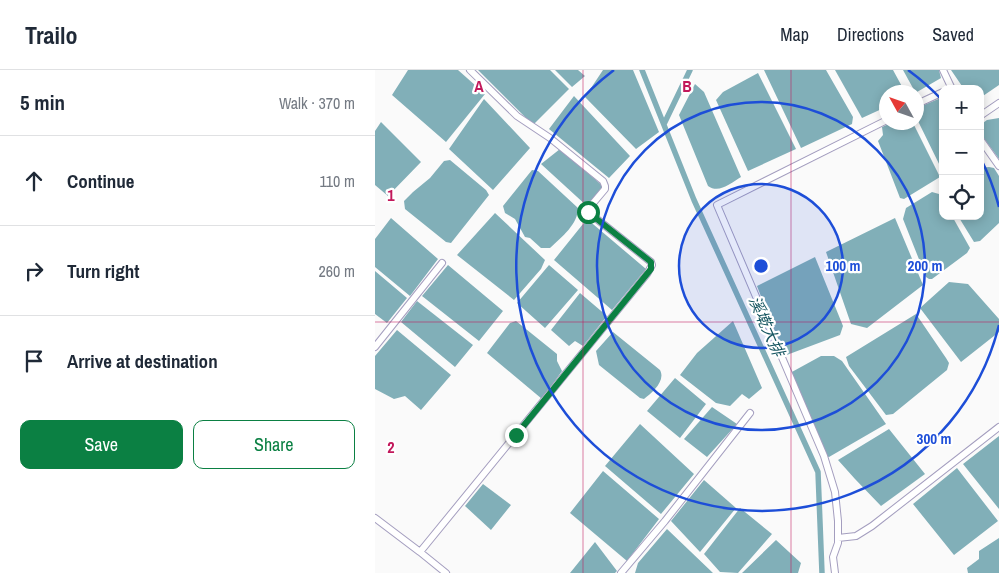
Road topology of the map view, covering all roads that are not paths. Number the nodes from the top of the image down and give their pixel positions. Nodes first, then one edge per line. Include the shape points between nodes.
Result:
1 (470, 70) edge
2 (943, 70) edge
3 (950, 85) edge
4 (939, 94) edge
5 (924, 101) edge
6 (999, 103) edge
7 (984, 113) edge
8 (879, 124) edge
9 (984, 145) edge
10 (999, 166) edge
11 (442, 263) dead end
12 (375, 347) edge
13 (750, 413) dead end
14 (999, 427) edge
15 (375, 518) edge
16 (838, 538) junction
17 (421, 552) junction
18 (445, 573) edge
19 (621, 573) edge
20 (835, 573) edge

1 - 17 lane via 517,116 550,138 603,182 605,189 588,212 652,265
2 - 3 lane
4 - 5 lane
6 - 7 lane
8 - 16 lane via 717,205 824,456 835,492
9 - 10 lane
11 - 12 lane
13 - 19 lane
14 - 16 lane via 872,526 856,536
15 - 17 lane
16 - 20 lane via 833,558
17 - 18 lane

